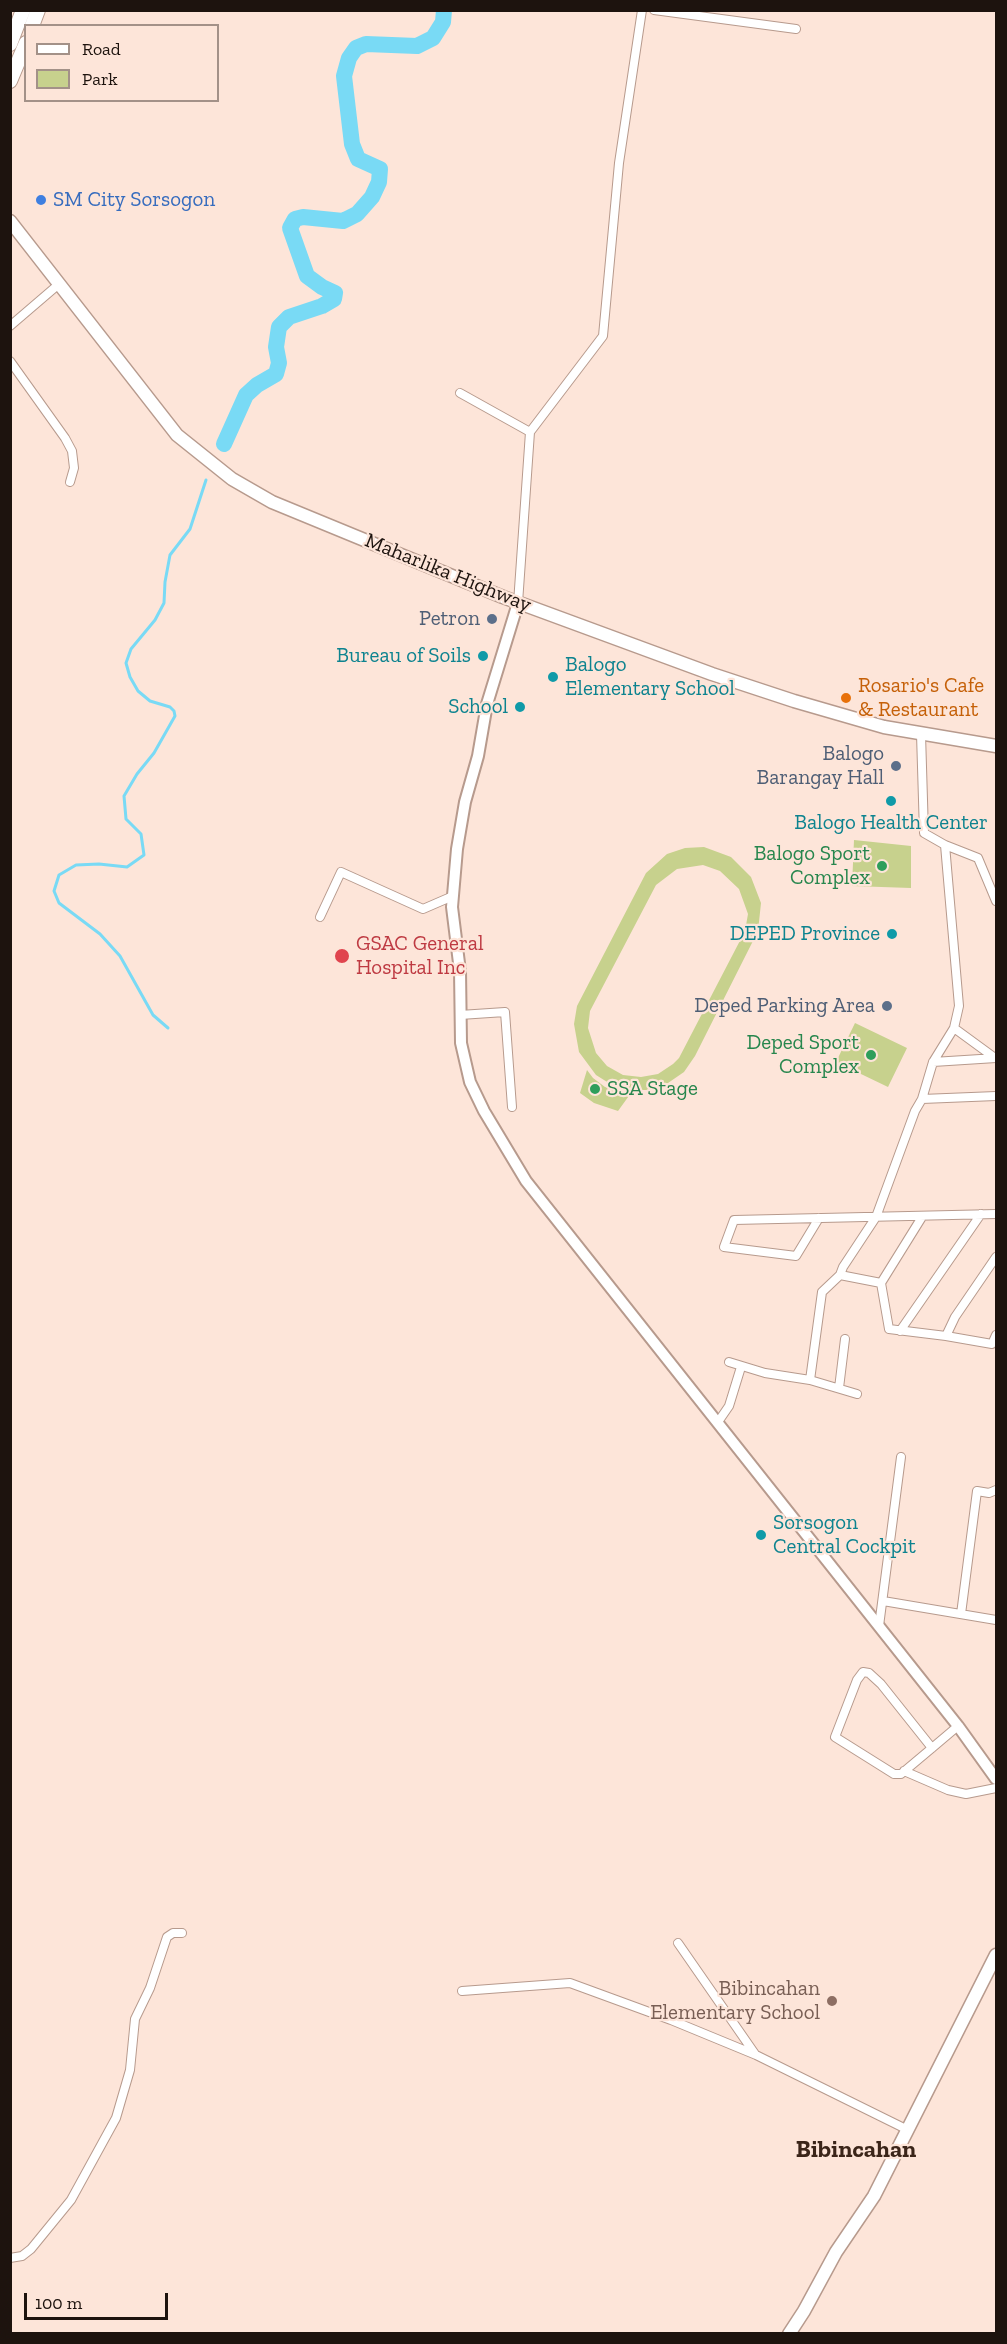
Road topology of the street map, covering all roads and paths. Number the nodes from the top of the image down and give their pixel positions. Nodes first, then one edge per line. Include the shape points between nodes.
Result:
1 (23, 10) edge
2 (642, 10) edge
3 (654, 10) edge
4 (796, 29) dead end
5 (10, 44) edge
6 (24, 48) edge
7 (10, 81) edge
8 (10, 221) edge
9 (59, 284) junction
10 (10, 326) edge
11 (10, 361) edge
12 (460, 393) dead end
13 (530, 432) junction
14 (70, 482) dead end
15 (518, 603) junction
16 (921, 734) junction
17 (996, 746) edge
18 (945, 845) junction
19 (453, 896) junction
20 (996, 901) edge
21 (320, 917) dead end
22 (460, 1015) junction
23 (954, 1028) junction
24 (996, 1058) edge
25 (933, 1062) junction
26 (996, 1096) edge
27 (922, 1099) junction
28 (512, 1107) dead end
29 (981, 1214) junction
30 (996, 1214) edge
31 (876, 1217) junction
32 (922, 1217) junction
33 (819, 1218) junction
34 (996, 1257) edge
35 (840, 1275) junction
36 (881, 1283) junction
37 (900, 1331) junction
38 (996, 1335) edge
39 (946, 1336) junction
40 (845, 1339) dead end
41 (729, 1362) dead end
42 (741, 1367) junction
43 (810, 1380) junction
44 (839, 1388) junction
45 (857, 1394) dead end
46 (718, 1422) junction
47 (901, 1457) dead end
48 (996, 1490) edge
49 (883, 1601) junction
50 (961, 1614) junction
51 (996, 1620) edge
52 (879, 1626) junction
53 (958, 1726) junction
54 (932, 1748) junction
55 (904, 1771) junction
56 (996, 1779) edge
57 (996, 1788) edge
58 (182, 1934) dead end
59 (678, 1943) dead end
60 (996, 1955) edge
61 (462, 1991) dead end
62 (756, 2055) junction
63 (908, 2130) junction
64 (10, 2258) edge
65 (789, 2334) edge

1 - 5 highway
2 - 13 street via 619,163 603,336
3 - 4 street
6 - 7 highway
8 - 9 main road, Maharlika Highway
9 - 10 street
9 - 15 main road, Maharlika Highway via 177,435 232,479 272,502
11 - 14 street via 72,452 74,468
12 - 13 street
13 - 15 street
15 - 16 main road, Maharlika Highway via 784,698
15 - 19 street via 486,704 478,756 460,825
16 - 17 main road, Maharlika Highway
16 - 18 street via 924,834
18 - 20 street via 978,858
18 - 23 street via 959,1006
19 - 21 street via 423,909 341,872
19 - 22 street
22 - 28 street via 505,1012
22 - 46 street via 461,1043 470,1083 526,1181
23 - 24 street
23 - 25 street
24 - 25 street
25 - 27 street
26 - 27 street
27 - 31 street
29 - 30 street
29 - 32 street
29 - 37 street
31 - 32 street
31 - 33 street
31 - 35 street
32 - 36 street
33 - 33 street via 734,1220 724,1247 796,1256
34 - 39 street
35 - 36 street
35 - 43 street via 822,1292
36 - 37 street via 888,1329
37 - 39 street
38 - 39 street via 992,1344
40 - 44 street
41 - 42 street
42 - 43 street
42 - 46 street via 729,1406
43 - 44 street
44 - 45 street
46 - 52 street
47 - 49 street
48 - 50 street via 978,1491
49 - 50 street
49 - 52 street
50 - 51 street
52 - 53 street
53 - 54 street
53 - 56 street
54 - 55 street
54 - 55 street via 881,1684 863,1672 836,1737 894,1774
55 - 57 street via 966,1794
58 - 64 street via 167,1937 135,2019 127,2082 120,2110 107,2135 75,2194 49,2227 26,2253
59 - 62 street
60 - 63 main road
61 - 62 street via 570,1983
62 - 63 street
63 - 65 main road via 874,2196

